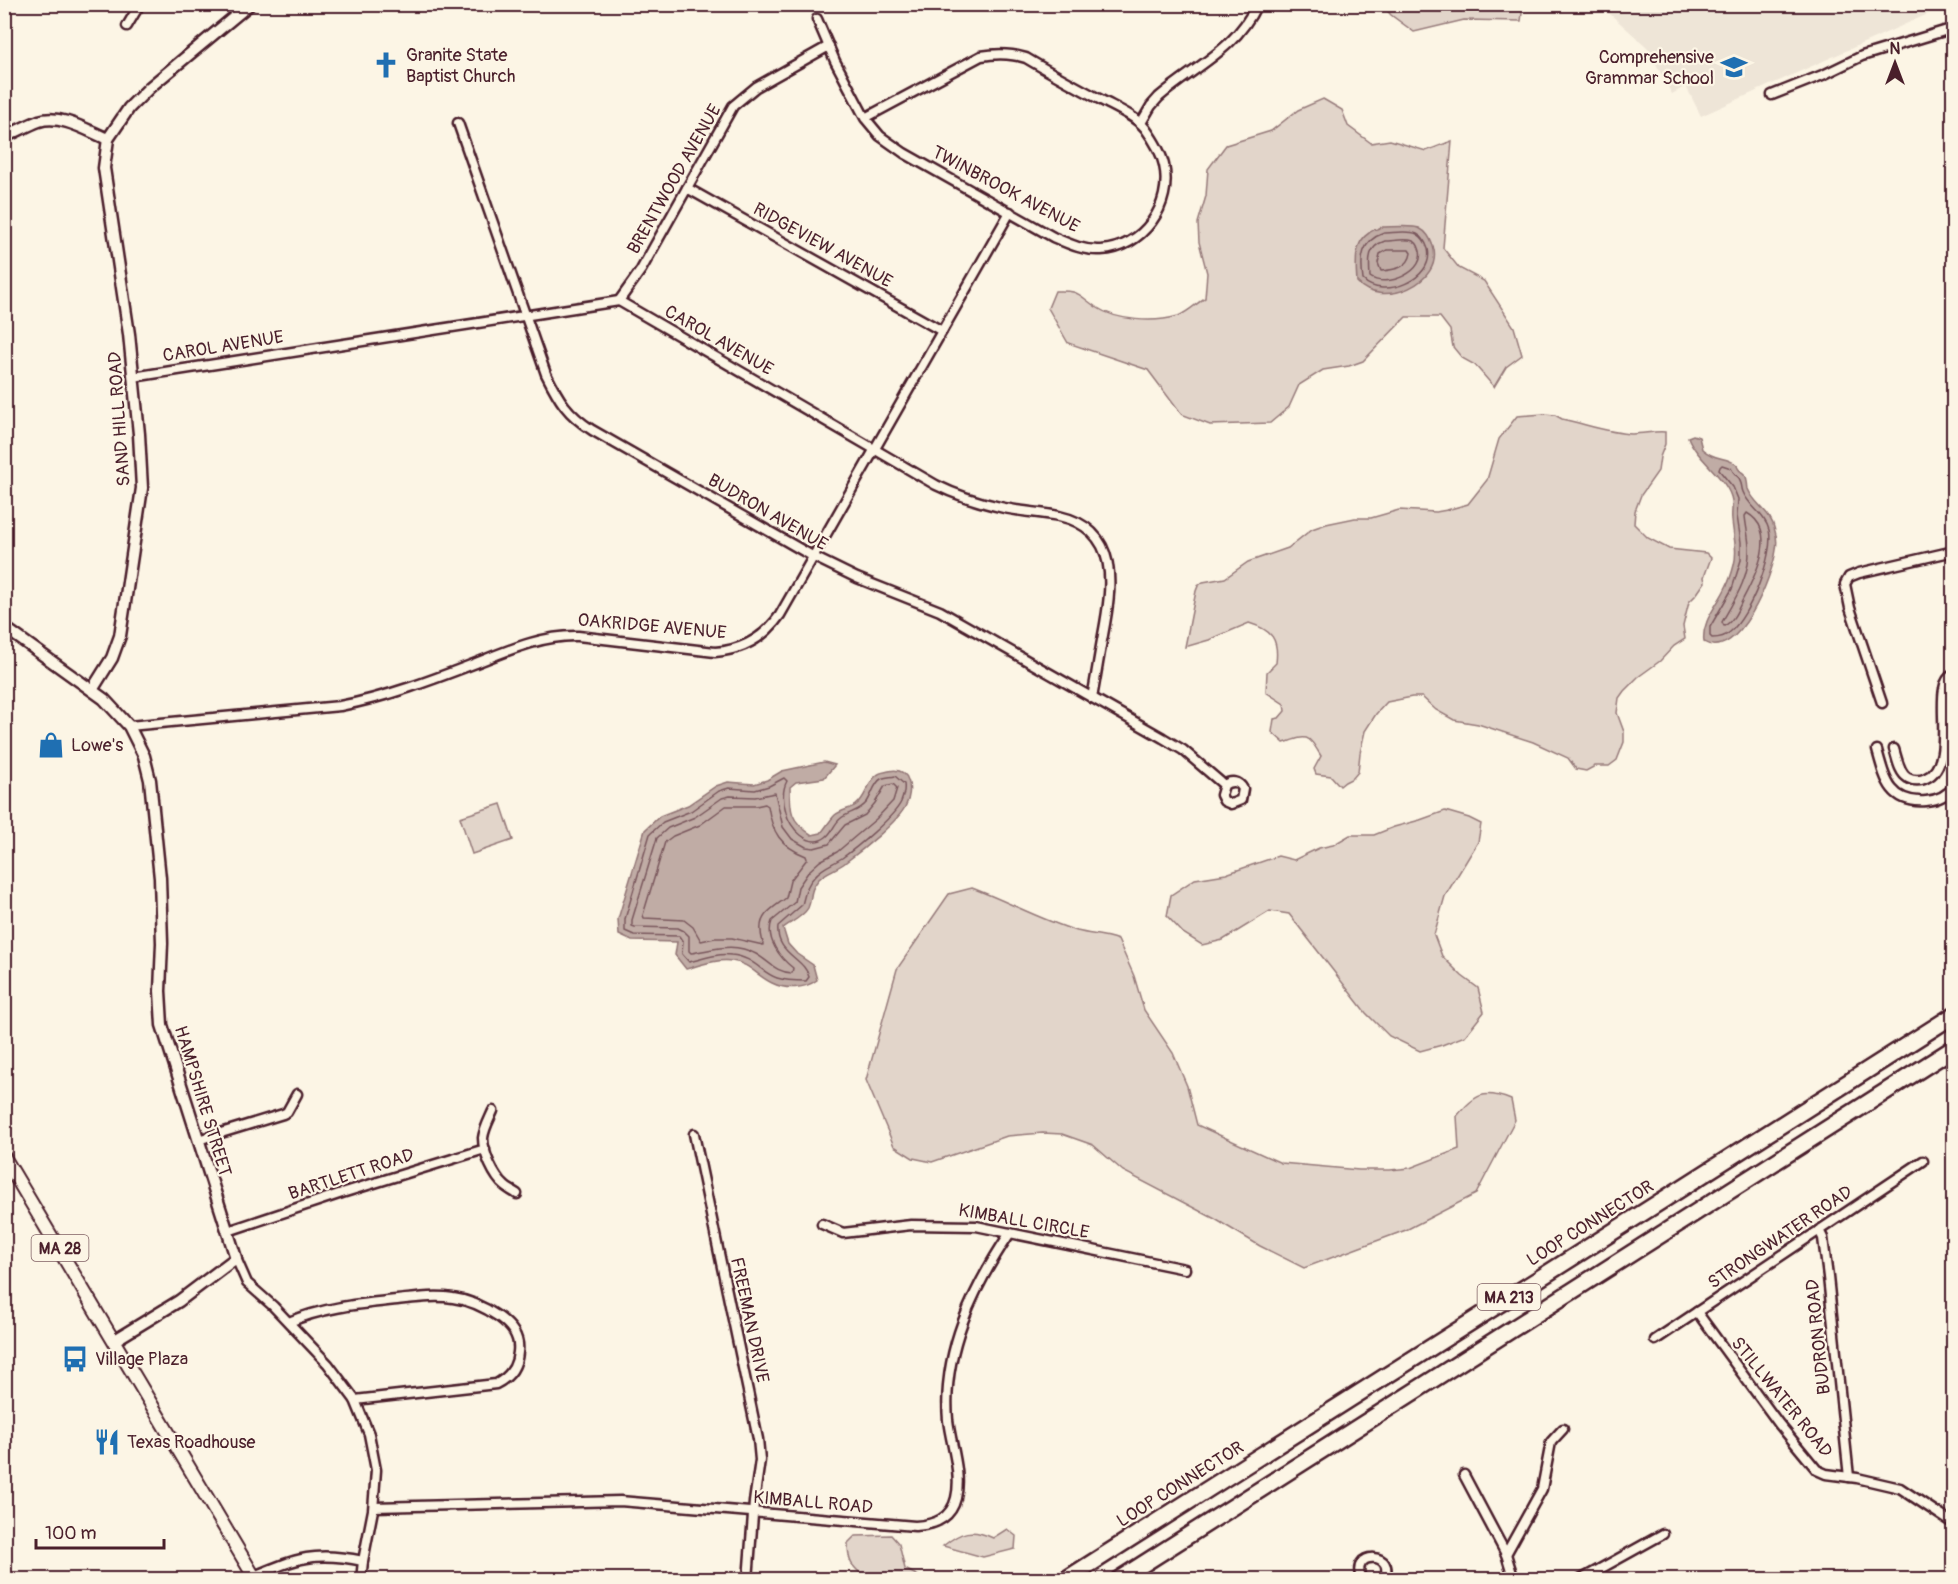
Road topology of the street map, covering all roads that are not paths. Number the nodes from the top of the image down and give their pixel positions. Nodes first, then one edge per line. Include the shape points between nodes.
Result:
1 (140, 4) edge
2 (250, 4) edge
3 (1257, 4) edge
4 (817, 19) dead end
5 (127, 26) dead end
6 (1953, 28) edge
7 (829, 46) junction
8 (1772, 95) dead end
9 (865, 118) junction
10 (458, 123) dead end
11 (1141, 123) junction
12 (4, 137) edge
13 (108, 139) junction
14 (687, 188) junction
15 (1010, 212) junction
16 (619, 301) junction
17 (525, 315) junction
18 (942, 331) junction
19 (134, 376) junction
20 (875, 449) junction
21 (1953, 551) edge
22 (814, 557) junction
23 (4, 627) edge
24 (1953, 674) edge
25 (92, 690) junction
26 (1092, 698) junction
27 (1882, 703) dead end
28 (129, 726) junction
29 (1894, 749) dead end
30 (1877, 750) dead end
31 (1224, 785) dead end
32 (1953, 786) edge
33 (1953, 1015) edge
34 (1953, 1048) edge
35 (297, 1094) dead end
36 (493, 1111) dead end
37 (694, 1134) dead end
38 (198, 1140) junction
39 (485, 1149) junction
40 (4, 1157) edge
41 (1923, 1161) dead end
42 (517, 1194) dead end
43 (822, 1224) dead end
44 (1819, 1230) junction
45 (228, 1231) junction
46 (1010, 1233) junction
47 (236, 1258) junction
48 (1185, 1269) dead end
49 (1696, 1312) junction
50 (289, 1322) junction
51 (115, 1340) junction
52 (1655, 1340) dead end
53 (355, 1400) junction
54 (1563, 1429) dead end
55 (1464, 1474) dead end
56 (1850, 1477) junction
57 (374, 1507) junction
58 (754, 1513) junction
59 (1953, 1524) edge
60 (1663, 1534) dead end
61 (1506, 1554) junction
62 (363, 1561) junction
63 (255, 1578) edge
64 (361, 1580) edge
65 (748, 1580) edge
66 (1065, 1580) edge
67 (1118, 1580) edge
68 (1362, 1580) edge
69 (1383, 1580) edge
70 (1514, 1580) edge
71 (1580, 1580) edge

1 - 5 street
2 - 13 street via 150,87 129,108
3 - 11 street via 1231,42 1168,89
4 - 7 street, TWINBROOK AVENUE
6 - 8 street via 1862,56
7 - 9 street, TWINBROOK AVENUE
7 - 14 street, BRENTWOOD AVENUE via 740,99
9 - 11 street, TWINBROOK AVENUE via 981,56 998,54 1026,58
9 - 15 street, TWINBROOK AVENUE via 880,136 904,153
10 - 17 street, BUDRON AVENUE
11 - 15 street, TWINBROOK AVENUE via 1157,147 1166,176 1161,206 1137,237 1110,249 1080,248
12 - 13 street via 41,120 55,120
13 - 19 street, SAND HILL ROAD via 104,168
14 - 16 street, BRENTWOOD AVENUE
14 - 18 street, RIDGEVIEW AVENUE
15 - 18 street, OAKRIDGE AVENUE
16 - 17 street, CAROL AVENUE
16 - 20 street, CAROL AVENUE
17 - 19 street, CAROL AVENUE
17 - 22 street, BUDRON AVENUE via 546,374 573,417
18 - 20 street, OAKRIDGE AVENUE
19 - 25 street, SAND HILL ROAD via 141,459 140,508 120,636 112,658
20 - 22 street, OAKRIDGE AVENUE
20 - 26 street, CAROL AVENUE via 949,491 1001,507 1060,516 1095,535 1108,562 1110,592
21 - 27 street via 1859,573 1845,584
22 - 26 street, BUDRON AVENUE via 940,611
22 - 28 street, OAKRIDGE AVENUE via 775,622 760,637 734,650 715,652 557,637 340,706
23 - 25 street, HAMPSHIRE STREET
24 - 29 street via 1943,691 1941,757 1930,777 1906,778
25 - 28 street, HAMPSHIRE STREET
26 - 31 street, BUDRON AVENUE via 1183,750
28 - 38 street, HAMPSHIRE STREET via 147,767 153,809 160,878 162,1025
30 - 32 street via 1887,780 1902,799 1929,801 1950,792
33 - 66 highway, LOOP CONNECTOR / MA 213
34 - 67 highway, MA 213
35 - 38 street via 283,1114
36 - 39 street via 483,1138
37 - 58 street, FREEMAN DRIVE via 758,1439 760,1460
38 - 45 street, HAMPSHIRE STREET
39 - 42 street via 499,1180
39 - 45 street, BARTLETT ROAD
40 - 51 main road, MA 28
41 - 44 street, STRONGWATER ROAD
43 - 46 street, KIMBALL CIRCLE via 843,1233 934,1224
44 - 49 street, STRONGWATER ROAD
44 - 56 street, BUDRON ROAD via 1828,1276
45 - 47 street, HAMPSHIRE STREET
46 - 48 street, KIMBALL CIRCLE
46 - 58 street, KIMBALL ROAD via 973,1294 953,1358 948,1419 957,1486 956,1499 945,1516 937,1522 915,1526
47 - 50 street, HAMPSHIRE STREET via 247,1283
47 - 51 street via 179,1301
49 - 52 street, STRONGWATER ROAD
49 - 56 street, STILLWATER ROAD via 1809,1462 1826,1474
50 - 53 street, HAMPSHIRE STREET
50 - 53 street via 306,1314 349,1305 452,1297 498,1316 509,1324 518,1340 513,1371 496,1384
51 - 63 main road, MA 28
53 - 57 street, HAMPSHIRE STREET via 369,1434 376,1470
54 - 61 street via 1551,1442 1542,1490
55 - 61 street
56 - 59 street, STILLWATER ROAD via 1900,1488
57 - 58 street, KIMBALL ROAD via 620,1502
57 - 62 street, HAMPSHIRE STREET
58 - 65 street, FREEMAN DRIVE
60 - 71 street
61 - 70 street
62 - 63 street via 311,1556
62 - 64 street, HAMPSHIRE STREET
68 - 69 street via 1362,1563 1373,1557 1384,1564

